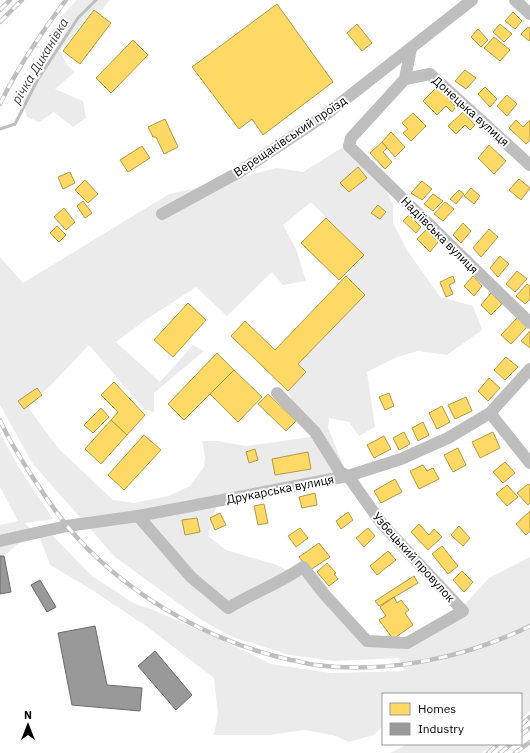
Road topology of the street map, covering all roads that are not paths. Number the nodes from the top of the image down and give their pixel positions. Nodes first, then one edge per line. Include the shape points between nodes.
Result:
1 (472, 0) edge
2 (516, 0) edge
3 (530, 14) edge
4 (411, 48) junction
5 (405, 79) junction
6 (530, 165) edge
7 (162, 214) dead end
8 (530, 323) edge
9 (530, 369) edge
10 (277, 393) dead end
11 (490, 413) junction
12 (530, 463) edge
13 (348, 476) junction
14 (138, 516) junction
15 (0, 541) edge

1 - 4 street, Верещаківський проїзд
2 - 3 street
4 - 5 street
4 - 7 street, Верещаківський проїзд via 324,116 241,171
5 - 6 street, Донецька вулиця via 430,74
5 - 8 street, Надіївська вулиця via 351,138 349,146
9 - 11 street, Друкарська вулиця
10 - 13 street, Узбецький провулок via 315,432 340,472
11 - 12 street
11 - 13 street, Друкарська вулиця via 448,438 401,459
13 - 14 street, Друкарська вулиця
13 - 14 street, Узбецький провулок via 382,524 462,611 407,643 367,642 303,567 228,608 192,577
14 - 15 street, Друкарська вулиця via 67,526

